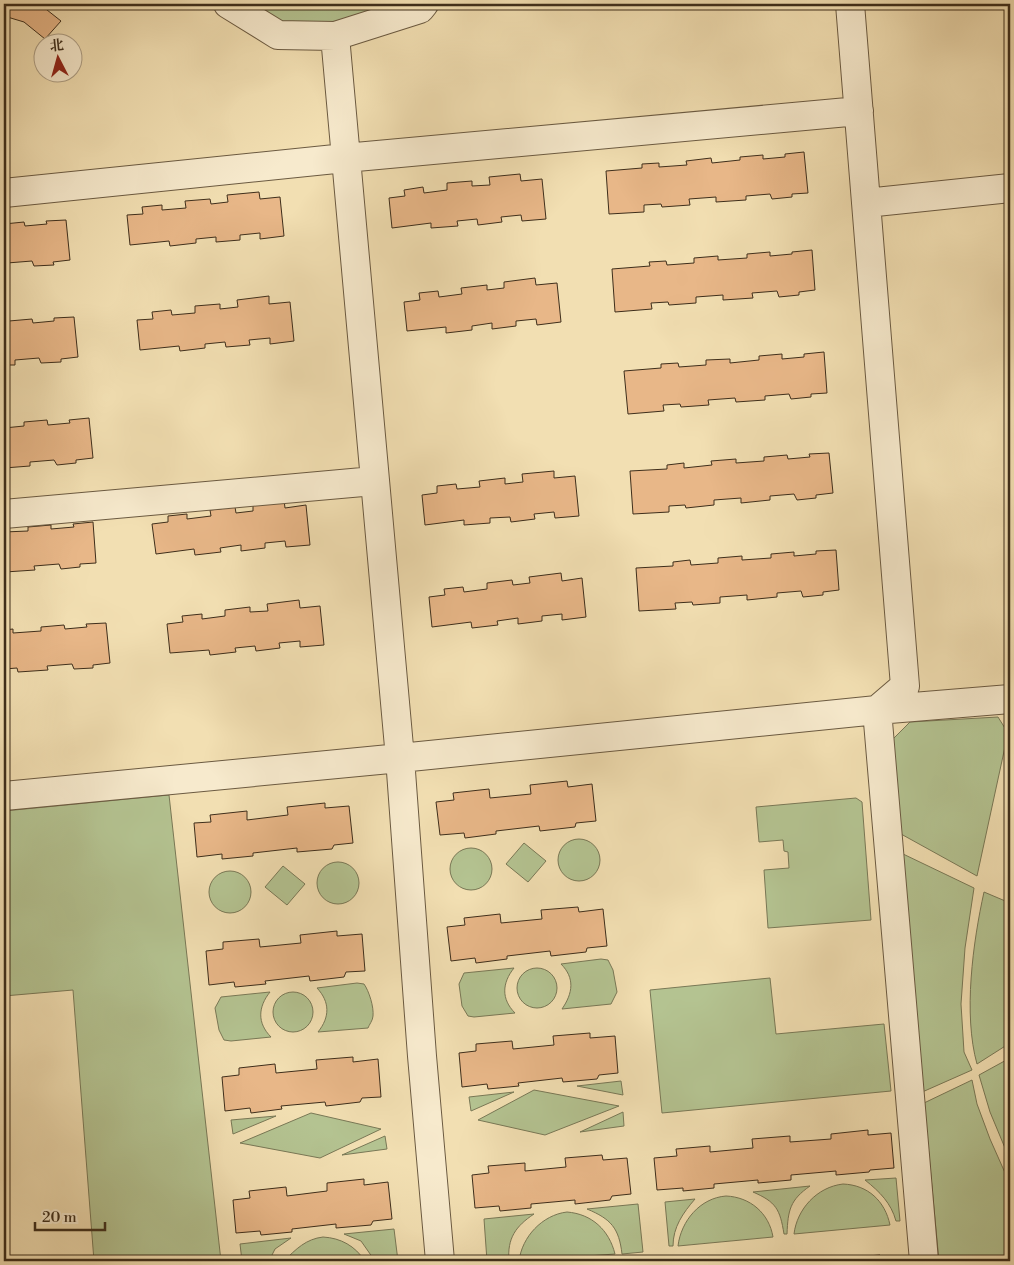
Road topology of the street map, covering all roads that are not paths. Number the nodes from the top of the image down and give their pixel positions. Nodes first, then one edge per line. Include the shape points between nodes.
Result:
1 (228, 4) edge
2 (424, 4) edge
3 (850, 4) edge
4 (335, 36) junction
5 (859, 111) junction
6 (345, 158) junction
7 (1010, 188) edge
8 (4, 192) edge
9 (866, 203) junction
10 (374, 480) junction
11 (4, 514) edge
12 (1010, 699) edge
13 (877, 710) junction
14 (400, 758) junction
15 (4, 796) edge
16 (440, 1261) edge
17 (924, 1261) edge

1 - 4 lane via 278,35
2 - 4 lane via 420,9
3 - 5 lane
4 - 6 lane
5 - 6 lane
5 - 9 lane
6 - 8 lane
6 - 10 lane
7 - 9 lane
9 - 13 lane via 905,686
10 - 11 lane
10 - 14 lane
12 - 13 lane
13 - 14 lane
13 - 17 lane
14 - 15 lane
14 - 16 lane

